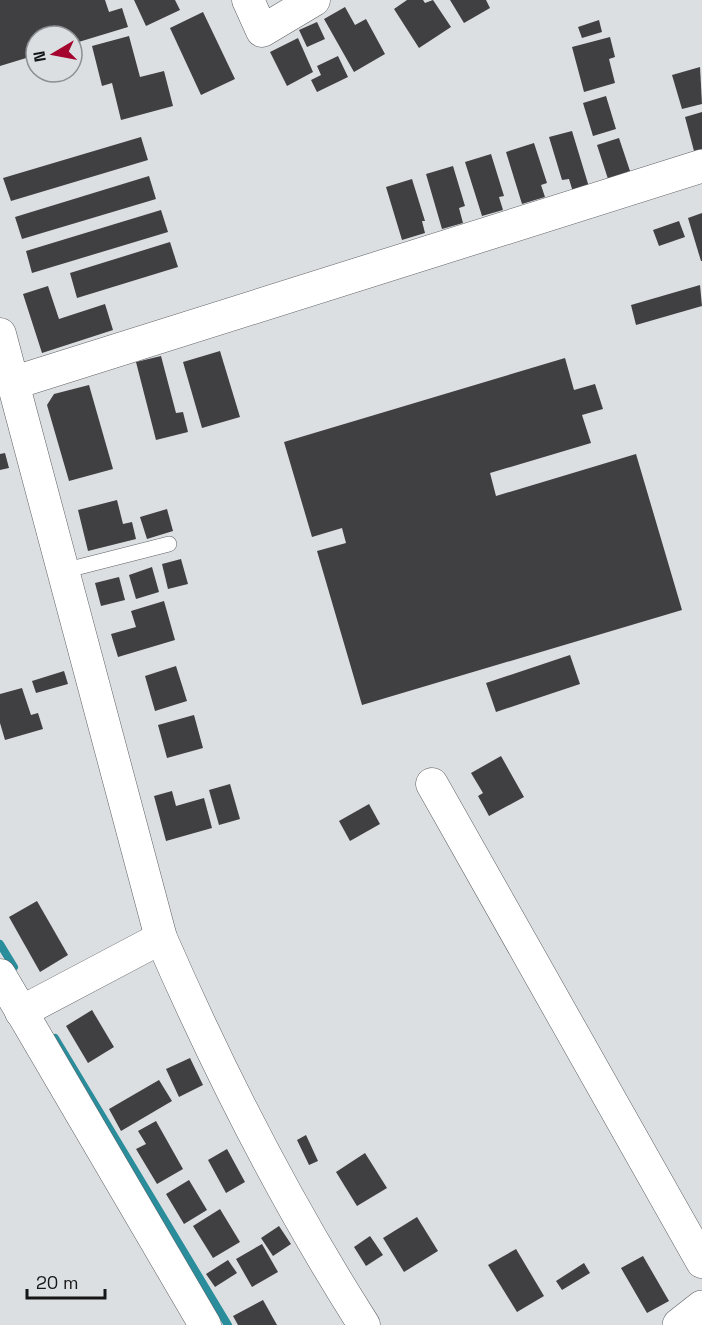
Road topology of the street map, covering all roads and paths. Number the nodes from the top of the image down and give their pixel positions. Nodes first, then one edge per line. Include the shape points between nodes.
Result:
1 (248, 0) edge
2 (314, 0) edge
3 (702, 166) edge
4 (0, 334) edge
5 (13, 383) junction
6 (169, 544) dead end
7 (63, 570) junction
8 (432, 784) dead end
9 (161, 938) junction
10 (0, 975) edge
11 (21, 1012) junction
12 (702, 1262) edge
13 (702, 1306) edge
14 (205, 1325) edge
15 (364, 1325) edge
16 (680, 1325) edge

1 - 2 street via 262,31
3 - 5 street
4 - 5 street
5 - 7 street
6 - 7 lane
7 - 9 street
8 - 12 street
9 - 11 street
9 - 15 street via 194,1012 319,1255
10 - 11 street
11 - 14 street
13 - 16 street

